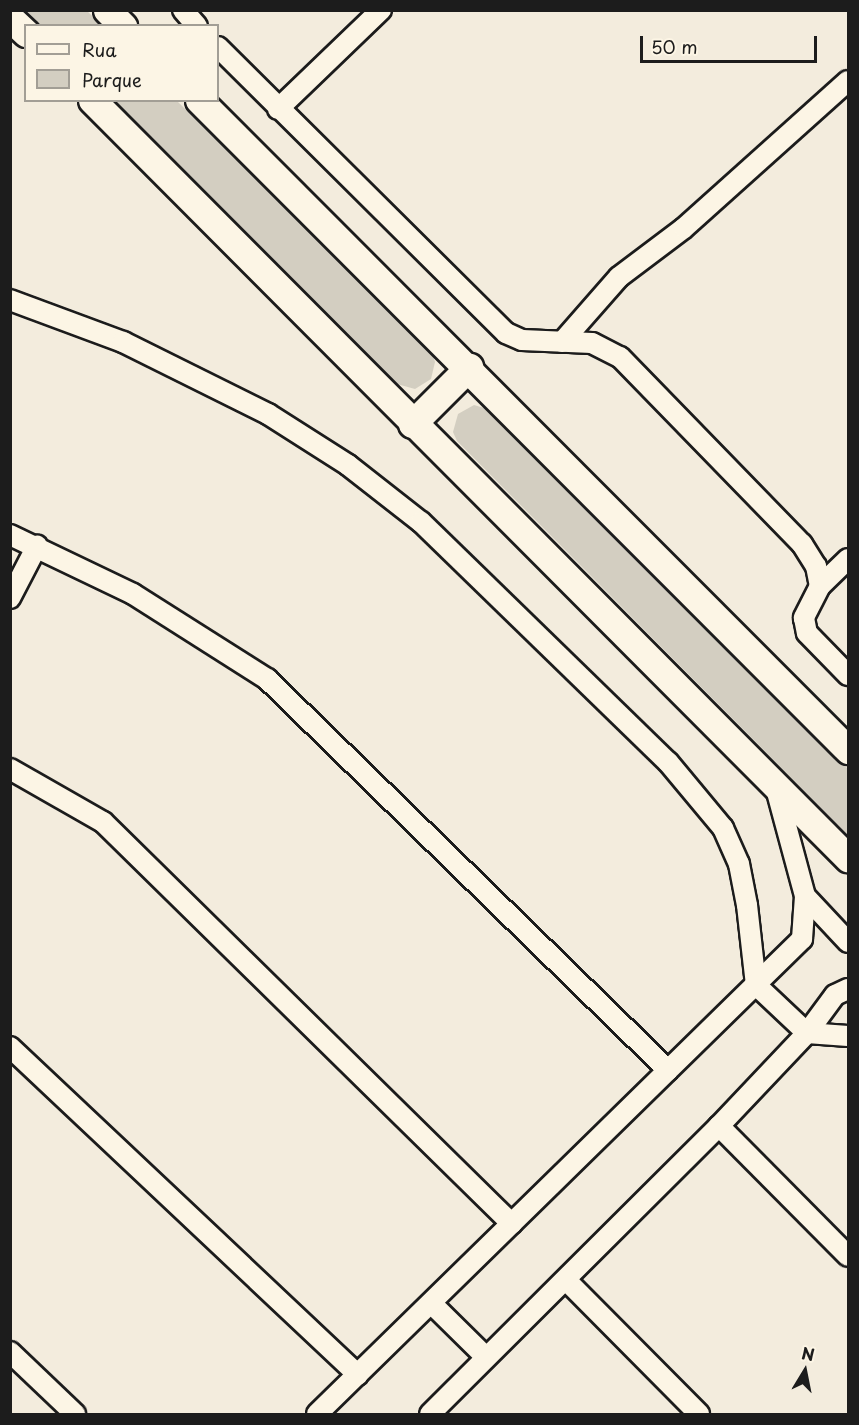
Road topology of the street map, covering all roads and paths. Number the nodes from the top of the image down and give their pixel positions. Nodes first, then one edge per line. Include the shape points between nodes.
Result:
1 (107, 10) edge
2 (183, 10) edge
3 (381, 10) edge
4 (10, 18) edge
5 (121, 24) edge
6 (195, 24) edge
7 (24, 31) edge
8 (219, 47) edge
9 (849, 81) edge
10 (94, 102) edge
11 (201, 102) edge
12 (278, 109) junction
13 (10, 300) edge
14 (562, 342) junction
15 (469, 367) junction
16 (412, 424) junction
17 (10, 535) edge
18 (37, 546) junction
19 (849, 559) edge
20 (820, 586) junction
21 (10, 598) edge
22 (849, 675) edge
23 (849, 750) edge
24 (10, 769) edge
25 (774, 785) junction
26 (849, 858) edge
27 (805, 896) junction
28 (849, 942) edge
29 (756, 985) junction
30 (849, 989) edge
31 (807, 1033) junction
32 (849, 1036) edge
33 (10, 1047) edge
34 (668, 1070) junction
35 (719, 1126) junction
36 (512, 1224) junction
37 (849, 1256) edge
38 (566, 1280) junction
39 (431, 1303) junction
40 (10, 1352) edge
41 (486, 1356) junction
42 (358, 1374) junction
43 (75, 1414) edge
44 (317, 1414) edge
45 (430, 1414) edge
46 (699, 1414) edge

1 - 5 street
2 - 6 street
3 - 12 street
4 - 7 street
8 - 12 street
9 - 14 street via 684,228 619,277
10 - 16 street
11 - 15 street
12 - 14 street via 506,333 522,340
13 - 29 street via 123,342 268,414 348,465 421,522 668,762 723,828 738,864 747,905
14 - 20 street via 592,343 620,357 802,544 816,566
15 - 16 street
15 - 23 street
16 - 25 street
17 - 18 street
18 - 21 street
18 - 34 street via 133,594 267,679
19 - 20 street
20 - 22 street via 804,618 807,633
24 - 36 street via 103,822
25 - 26 street
25 - 27 street
27 - 28 street
27 - 29 street via 802,939
29 - 31 street
29 - 34 street
30 - 31 street via 835,995
31 - 32 street
31 - 35 street
33 - 42 street
34 - 36 street
35 - 37 street
35 - 38 street
36 - 39 street
38 - 41 street
38 - 46 street
39 - 41 street
39 - 42 street
40 - 43 street
41 - 45 street
42 - 44 street

